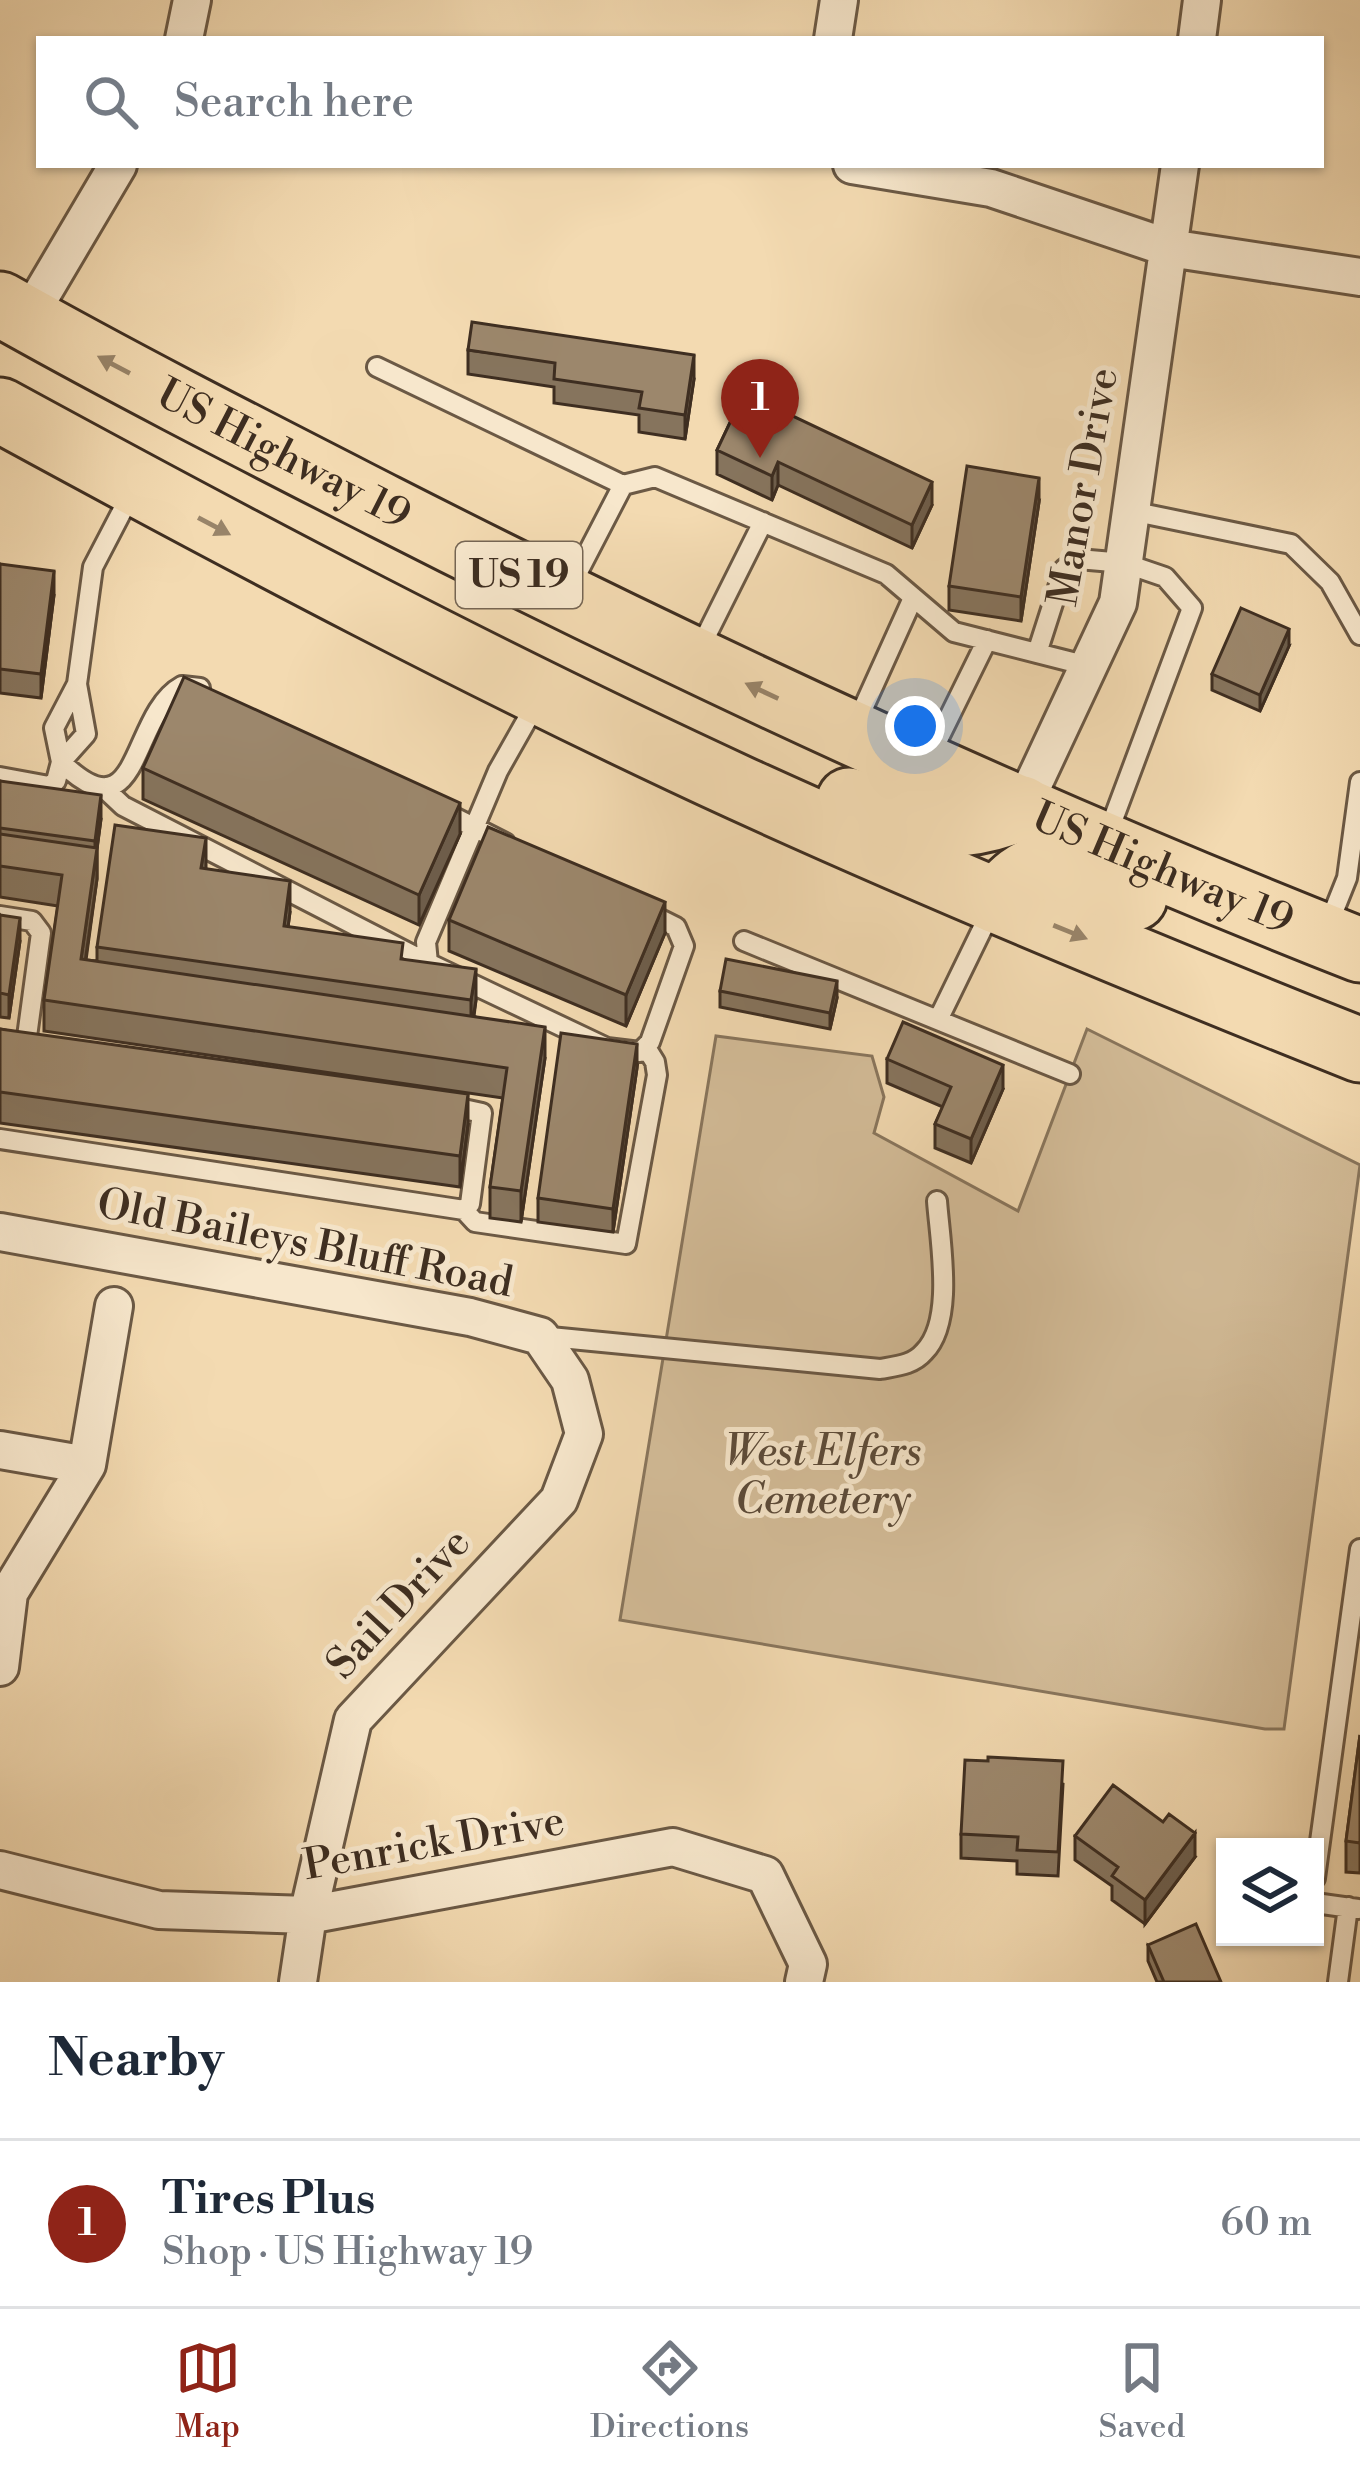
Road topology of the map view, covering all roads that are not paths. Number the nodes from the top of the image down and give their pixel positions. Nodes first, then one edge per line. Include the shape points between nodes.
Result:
1 (192, 0) edge
2 (839, 0) edge
3 (1202, 0) edge
4 (185, 36) edge
5 (833, 36) edge
6 (1197, 36) edge
7 (116, 168) edge
8 (870, 168) edge
9 (1180, 168) edge
10 (1169, 248) junction
11 (1360, 278) edge
12 (14, 311) edge
13 (376, 367) dead end
14 (0, 410) edge
15 (136, 484) junction
16 (622, 485) junction
17 (1131, 511) junction
18 (763, 522) junction
19 (1124, 563) junction
20 (564, 597) junction
21 (913, 598) junction
22 (1360, 635) edge
23 (987, 640) junction
24 (1037, 653) junction
25 (694, 659) junction
26 (1088, 666) junction
27 (77, 684) junction
28 (542, 693) junction
29 (221, 699) edge
30 (852, 732) junction
31 (61, 762) junction
32 (925, 765) junction
33 (0, 778) edge
34 (1360, 782) edge
35 (106, 790) junction
36 (411, 795) edge
37 (1022, 808) junction
38 (475, 828) junction
39 (1104, 843) junction
40 (515, 848) edge
41 (996, 901) junction
42 (635, 908) edge
43 (0, 916) edge
44 (744, 940) dead end
45 (1342, 943) edge
46 (428, 963) junction
47 (1360, 987) edge
48 (938, 1020) junction
49 (0, 1040) edge
50 (26, 1044) junction
51 (50, 1048) edge
52 (646, 1048) junction
53 (1360, 1049) edge
54 (1070, 1074) dead end
55 (427, 1103) edge
56 (0, 1139) edge
57 (937, 1201) dead end
58 (464, 1210) junction
59 (0, 1232) edge
60 (113, 1306) dead end
61 (540, 1336) junction
62 (570, 1380) joint
63 (0, 1450) edge
64 (87, 1465) junction
65 (1360, 1549) edge
66 (0, 1666) edge
67 (1320, 1838) edge
68 (0, 1870) edge
69 (1324, 1904) edge
70 (1354, 1908) edge
71 (308, 1915) junction
72 (298, 1982) edge
73 (804, 1982) edge
74 (1337, 1982) edge

1 - 4 street
2 - 5 street
3 - 6 street
7 - 12 street
8 - 10 street via 992,188
9 - 10 street, Manor Drive
10 - 11 street
10 - 17 street, Manor Drive
20 -> 12 highway, US Highway 19 / US 19
13 - 16 lane
14 - 15 highway, US 19
15 - 27 lane via 93,567
15 -> 28 highway, US 19
16 - 18 lane via 655,477
16 - 20 lane
17 - 19 street, Manor Drive
17 - 22 lane via 1291,544 1330,582
18 - 21 lane via 886,574
18 - 25 lane
19 - 24 lane via 1078,559 1064,569
19 - 26 street, Manor Drive via 1118,603
19 - 39 lane via 1165,577 1192,608
20 - 25 highway, US Highway 19 / US 19
21 - 23 lane via 954,632
21 - 30 lane
23 - 24 lane
23 - 32 lane
24 - 26 lane
30 -> 25 highway, US Highway 19 / US 19
26 - 37 street, Manor Drive
27 - 31 lane via 54,728
27 - 31 lane via 86,734
28 - 37 highway via 682,730 894,819 956,827
28 - 38 lane
28 - 41 highway, US 19
29 - 35 lane via 200,688 174,690 125,776
30 - 32 highway, US Highway 19 / US 19
31 - 33 lane via 49,786
31 - 35 lane
32 - 37 highway, US Highway 19 / US 19
34 - 45 lane
35 - 46 lane via 123,806
36 - 38 lane
37 - 39 highway, US Highway 19 / US 19
38 - 40 lane
38 - 46 lane via 427,942
39 - 45 highway, US Highway 19 / US 19
41 - 47 highway via 1041,868 1083,877
41 - 48 lane
41 -> 53 highway, US 19
42 - 52 lane via 676,927 684,946
43 - 50 lane via 32,921 40,933
44 - 48 lane
46 - 52 lane via 607,1048
48 - 54 lane
49 - 50 lane
50 - 51 lane
52 - 58 lane via 657,1075 626,1244 475,1222
55 - 58 lane via 482,1113
56 - 58 lane
57 - 61 lane via 944,1300 928,1350 910,1363 880,1369
59 - 61 street, Old Baileys Bluff Road
60 - 64 street
61 - 62 street, Old Baileys Bluff Road
62 - 71 street, Sail Drive via 584,1434 559,1500 353,1720
63 - 64 street
64 - 66 street via 9,1594
65 - 67 lane
68 - 71 street, Penrick Drive via 159,1910
69 - 70 lane
70 - 74 lane
71 - 72 street, Sail Drive
71 - 73 street, Penrick Drive via 673,1847 765,1876 808,1964

